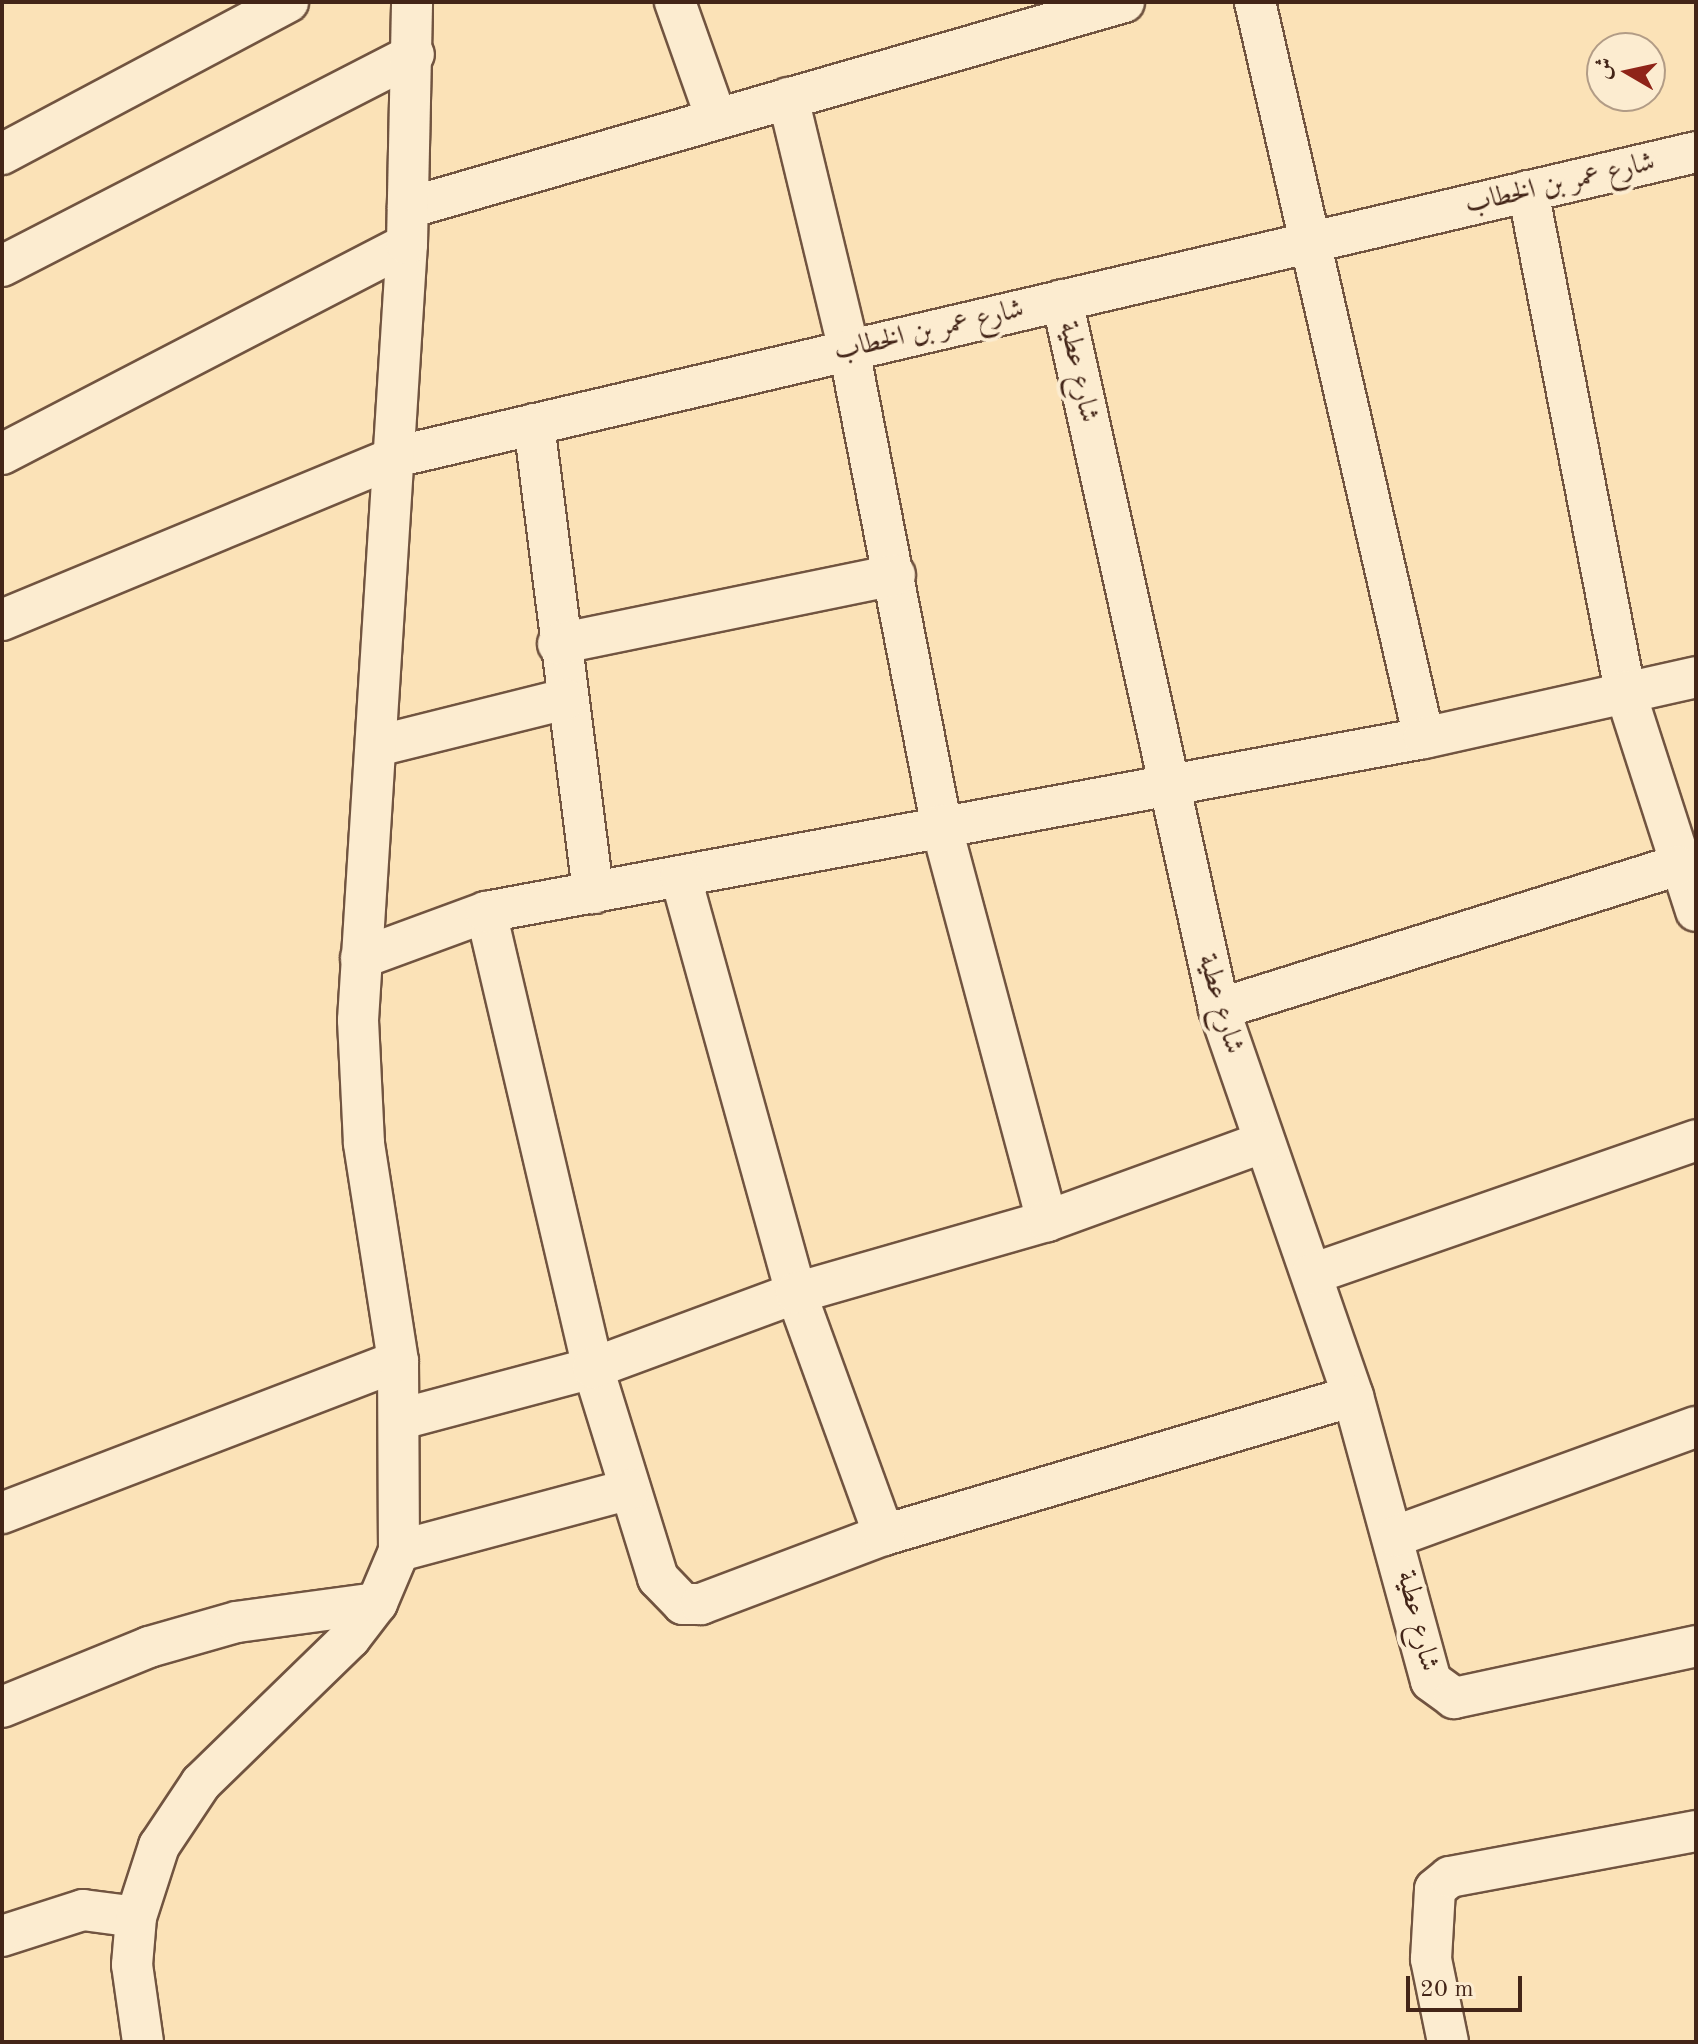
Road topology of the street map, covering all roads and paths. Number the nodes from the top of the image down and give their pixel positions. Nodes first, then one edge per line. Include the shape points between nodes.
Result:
1 (288, 2) edge
2 (412, 2) edge
3 (675, 2) edge
4 (1255, 2) edge
5 (1104, 5) edge
6 (414, 54) junction
7 (788, 98) junction
8 (716, 118) junction
9 (1696, 152) edge
10 (2, 154) edge
11 (1528, 191) junction
12 (408, 226) junction
13 (1310, 242) junction
14 (2, 266) edge
15 (1062, 300) junction
16 (849, 350) junction
17 (534, 424) junction
18 (2, 454) edge
19 (395, 457) junction
20 (895, 575) junction
21 (2, 620) edge
22 (558, 644) junction
23 (1696, 677) edge
24 (1625, 691) junction
25 (565, 699) junction
26 (1424, 738) junction
27 (377, 746) junction
28 (1169, 785) junction
29 (941, 825) junction
30 (1676, 866) junction
31 (681, 877) junction
32 (593, 893) junction
33 (1696, 911) edge
34 (486, 912) junction
35 (361, 958) junction
36 (1219, 1009) junction
37 (1696, 1140) edge
38 (1264, 1142) junction
39 (1047, 1221) junction
40 (1312, 1274) junction
41 (796, 1293) junction
42 (398, 1361) junction
43 (593, 1368) junction
44 (1353, 1396) junction
45 (401, 1419) junction
46 (1696, 1427) edge
47 (630, 1489) junction
48 (2, 1513) edge
49 (884, 1535) junction
50 (1396, 1536) junction
51 (399, 1551) junction
52 (377, 1603) junction
53 (1696, 1646) edge
54 (2, 1707) edge
55 (1696, 1831) edge
56 (136, 1917) junction
57 (2, 1936) edge
58 (143, 2042) edge
59 (1448, 2042) edge

1 - 10 street
2 - 6 street
3 - 8 street
4 - 13 street
5 - 7 street
6 - 12 street
6 - 14 street
7 - 8 street
7 - 16 street
8 - 12 street
9 - 11 street, شارع عمر بن الخطاب
11 - 13 street, شارع عمر بن الخطاب
11 - 24 street
12 - 18 street
12 - 19 street
13 - 15 street, شارع عمر بن الخطاب
13 - 26 street
15 - 16 street, شارع عمر بن الخطاب
15 - 28 street, شارع عطية
16 - 17 street, شارع عمر بن الخطاب
16 - 20 street
17 - 19 street, شارع عمر بن الخطاب
17 - 22 street
19 - 21 street, شارع عمر بن الخطاب
19 - 27 street
20 - 22 street
20 - 29 street
22 - 25 street
23 - 24 street
24 - 26 street
24 - 30 street
25 - 27 street
25 - 32 street
26 - 28 street
27 - 35 street
28 - 29 street
28 - 36 street, شارع عطية
29 - 31 street
29 - 39 street
30 - 33 street
30 - 36 street
31 - 32 street
31 - 41 street
32 - 34 street
34 - 35 street
34 - 43 street
35 - 42 street via 364,1143
36 - 38 street, شارع عطية
37 - 40 street
38 - 39 street
38 - 40 street, شارع عطية
39 - 41 street
40 - 44 street, شارع عطية
41 - 43 street
41 - 49 street
42 - 45 street
42 - 48 street
43 - 45 street
43 - 47 street
44 - 49 street
44 - 50 street, شارع عطية
45 - 51 street
46 - 50 street
47 - 49 street via 658,1578 683,1604 701,1604
47 - 51 street
50 - 53 street, شارع عطية via 1437,1692 1454,1698
51 - 52 street
52 - 54 street via 237,1622 149,1647
52 - 56 street via 201,1783 159,1846
55 - 59 street via 1450,1877 1435,1889 1429,1920
56 - 57 street via 83,1910
56 - 58 street via 132,1965

